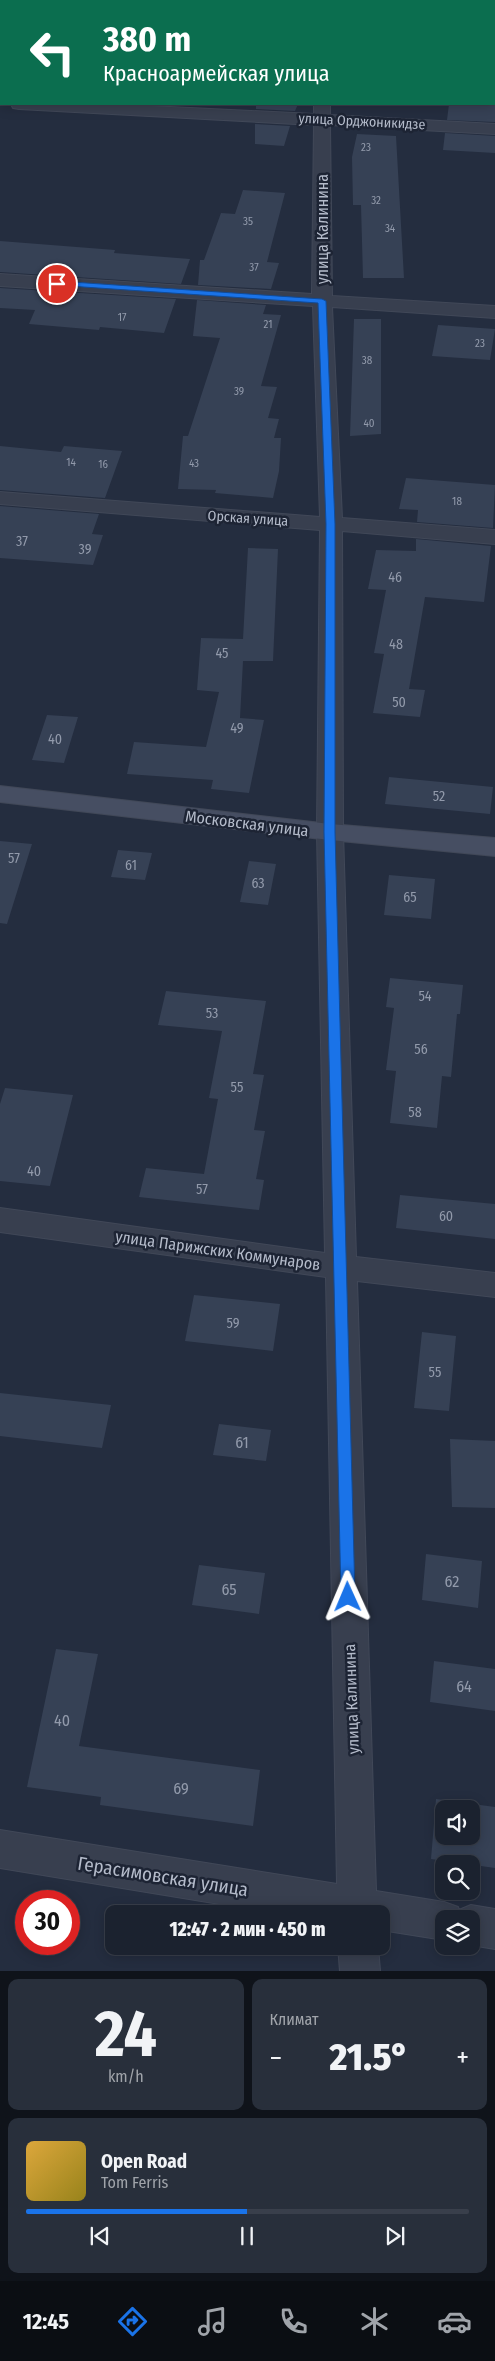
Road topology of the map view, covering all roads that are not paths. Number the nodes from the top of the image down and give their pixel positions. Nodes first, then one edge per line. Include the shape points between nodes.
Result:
1 (62, 105) edge
2 (322, 111) edge
3 (495, 128) edge
4 (0, 280) edge
5 (322, 301) junction
6 (495, 312) edge
7 (0, 498) edge
8 (331, 524) junction
9 (495, 537) edge
10 (0, 794) edge
11 (330, 832) junction
12 (495, 847) edge
13 (0, 1220) edge
14 (339, 1267) junction
15 (495, 1285) edge
16 (0, 1848) edge
17 (323, 1905) edge
18 (357, 1905) edge
19 (390, 1915) edge
20 (435, 1920) edge
21 (480, 1926) edge
22 (495, 1929) edge
23 (359, 1955) edge
24 (360, 1971) edge

1 - 2 street, улица Орджоникидзе
2 - 3 street, улица Орджоникидзе
2 - 5 street, улица Калинина
4 - 5 street
5 - 6 street
5 - 8 street, улица Калинина
7 - 8 street, Орская улица
8 - 9 street, Орская улица
8 - 11 street, улица Калинина
10 - 11 street, Московская улица
11 - 12 street, Московская улица
11 - 14 street, улица Калинина
13 - 14 street, улица Парижских Коммунаров
14 - 15 street, улица Парижских Коммунаров
14 - 18 street, улица Калинина
16 - 17 street, Герасимовская улица
19 - 20 street, Герасимовская улица
21 - 22 street
23 - 24 street

